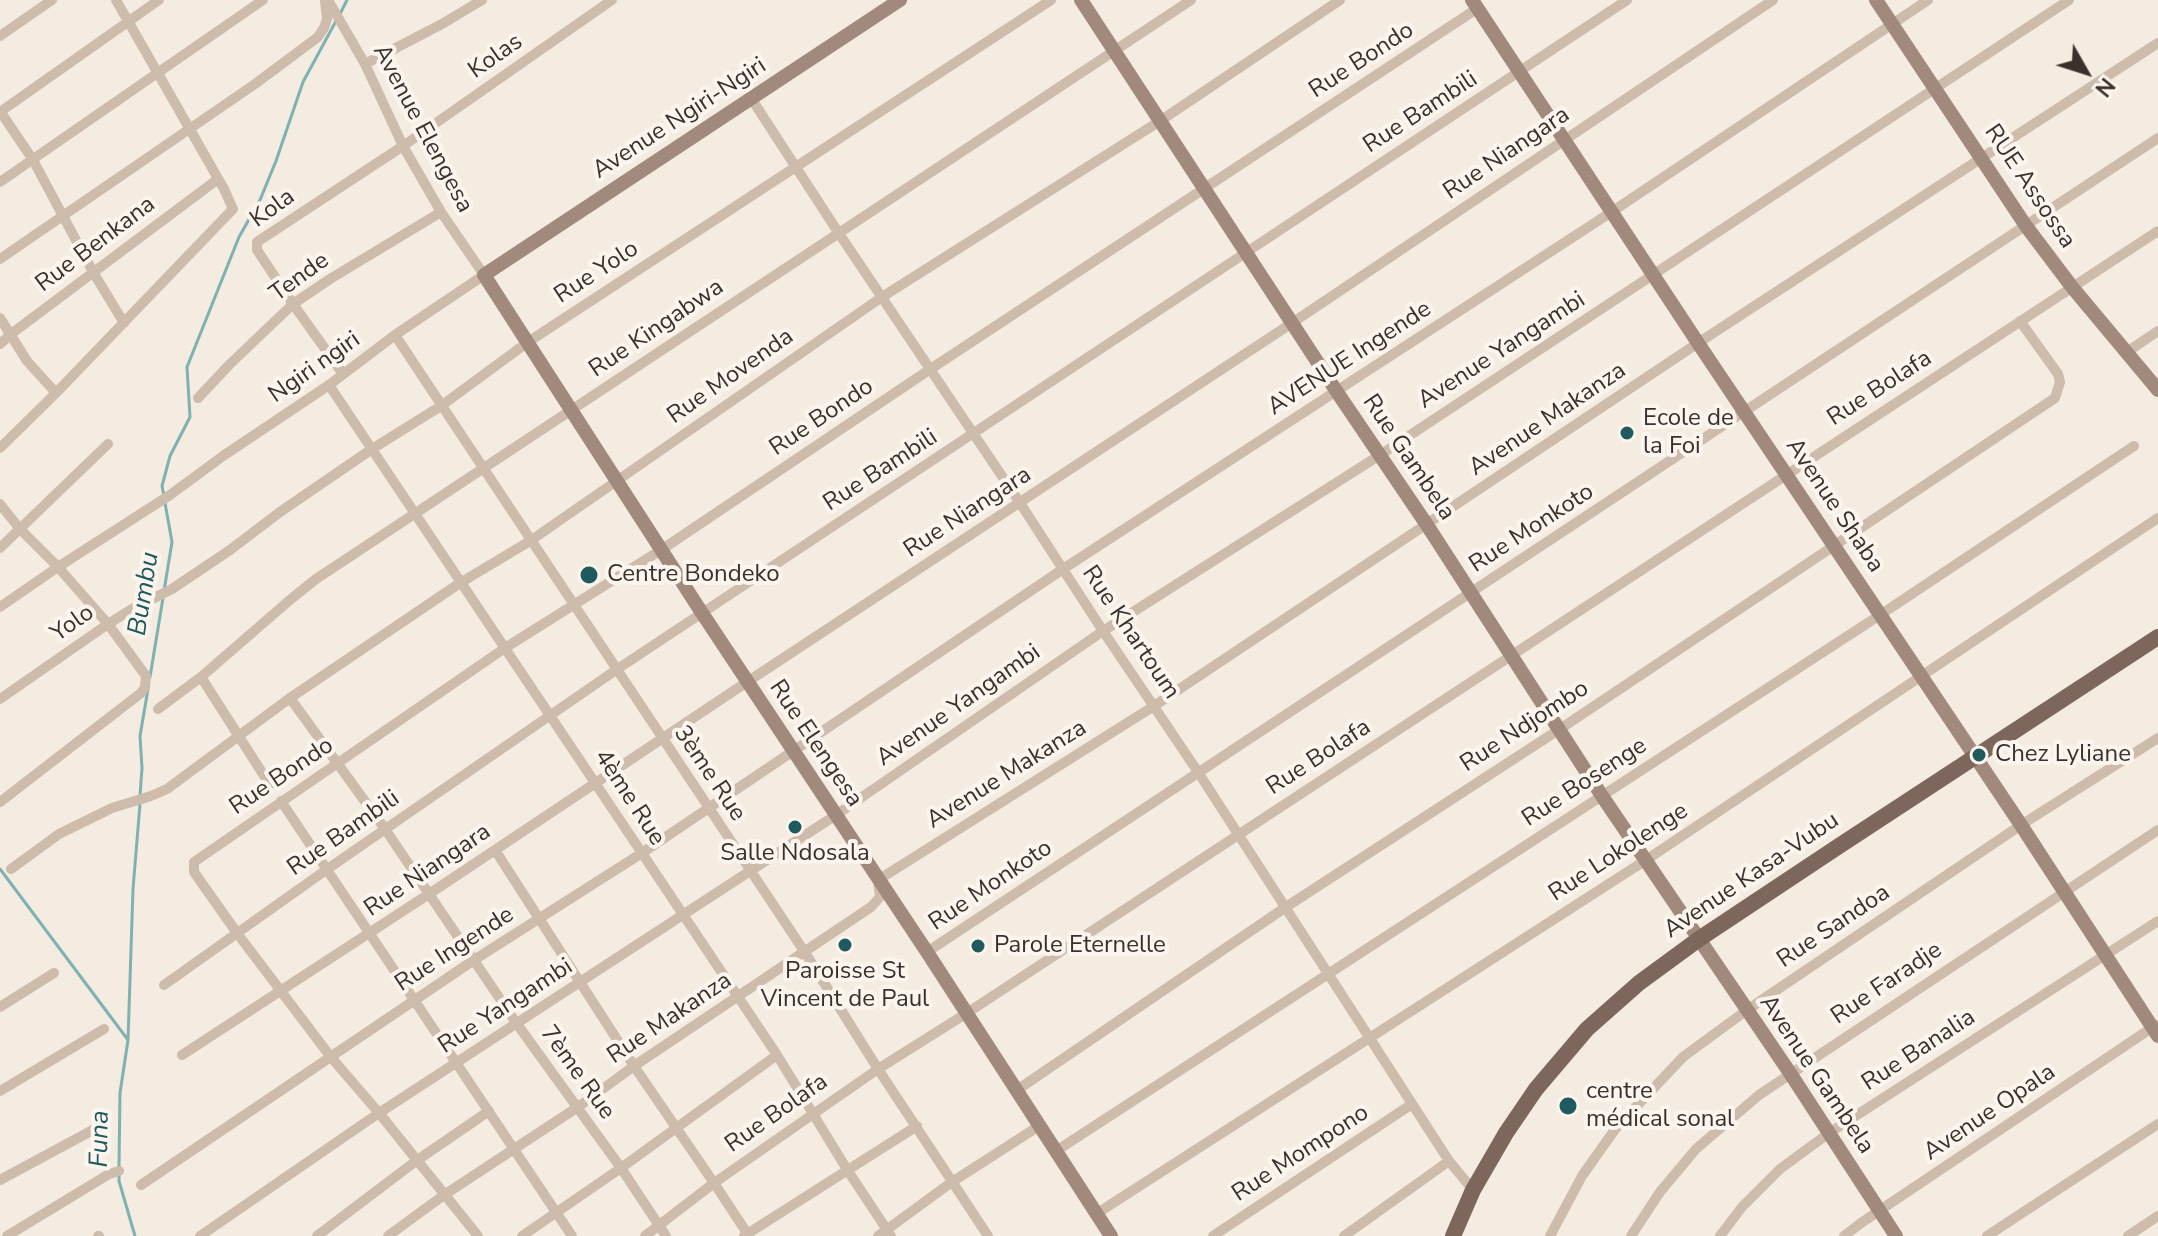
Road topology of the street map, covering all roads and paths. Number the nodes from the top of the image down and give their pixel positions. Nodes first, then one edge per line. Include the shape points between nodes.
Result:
1 (52, 0) edge
2 (116, 0) edge
3 (159, 0) edge
4 (263, 0) edge
5 (482, 0) edge
6 (612, 0) edge
7 (900, 0) edge
8 (1051, 0) edge
9 (1081, 0) edge
10 (1191, 0) edge
11 (1340, 0) edge
12 (1627, 0) edge
13 (1773, 0) edge
14 (1876, 0) edge
15 (1928, 0) edge
16 (2069, 0) edge
17 (328, 2) edge
18 (1475, 4) edge
19 (128, 22) junction
20 (1893, 23) junction
21 (0, 36) edge
22 (2158, 43) edge
23 (1115, 51) junction
24 (365, 64) junction
25 (1520, 71) junction
26 (158, 73) junction
27 (1936, 89) junction
28 (751, 98) junction
29 (0, 112) edge
30 (1160, 121) junction
31 (190, 129) junction
32 (2158, 138) edge
33 (1565, 139) junction
34 (403, 146) junction
35 (1982, 158) junction
36 (33, 160) junction
37 (797, 167) junction
38 (218, 179) junction
39 (0, 182) edge
40 (1205, 188) junction
41 (1613, 211) junction
42 (441, 212) junction
43 (63, 217) junction
44 (2026, 226) junction
45 (2158, 231) edge
46 (838, 232) junction
47 (1246, 252) junction
48 (0, 259) edge
49 (93, 272) junction
50 (1654, 274) junction
51 (484, 275) junction
52 (2072, 287) junction
53 (882, 297) junction
54 (293, 304) junction
55 (0, 318) edge
56 (2020, 321) junction
57 (124, 323) junction
58 (1292, 323) junction
59 (2158, 331) edge
60 (11, 334) junction
61 (395, 335) junction
62 (528, 342) junction
63 (1698, 343) junction
64 (0, 344) edge
65 (2127, 352) junction
66 (929, 370) junction
67 (343, 374) junction
68 (329, 385) junction
69 (2158, 390) edge
70 (1337, 392) junction
71 (56, 393) junction
72 (198, 398) dead end
73 (441, 406) junction
74 (570, 411) junction
75 (1745, 412) junction
76 (973, 434) junction
77 (108, 444) dead end
78 (2134, 446) dead end
79 (0, 448) edge
80 (372, 449) junction
81 (1380, 455) junction
82 (482, 469) junction
83 (1787, 475) junction
84 (616, 481) junction
85 (1020, 503) junction
86 (0, 504) edge
87 (414, 513) junction
88 (2158, 518) edge
89 (1427, 525) junction
90 (20, 529) junction
91 (530, 541) junction
92 (1834, 546) junction
93 (0, 548) edge
94 (661, 550) junction
95 (58, 567) junction
96 (1063, 569) junction
97 (460, 583) junction
98 (172, 589) joint
99 (1471, 593) junction
100 (574, 606) junction
101 (0, 607) edge
102 (702, 613) junction
103 (1880, 615) junction
104 (108, 624) junction
105 (1103, 631) junction
106 (2158, 637) edge
107 (505, 648) junction
108 (1511, 656) junction
109 (616, 670) junction
110 (201, 677) junction
111 (1921, 677) junction
112 (747, 682) junction
113 (290, 698) junction
114 (0, 699) edge
115 (1154, 706) junction
116 (158, 709) dead end
117 (551, 715) junction
118 (1560, 729) junction
119 (240, 736) junction
120 (2158, 738) edge
121 (662, 739) junction
122 (793, 751) junction
123 (1976, 758) junction
124 (338, 764) junction
125 (1198, 772) junction
126 (596, 783) junction
127 (270, 785) dead end
128 (1602, 796) junction
129 (281, 801) junction
130 (0, 802) edge
131 (708, 808) junction
132 (836, 815) junction
133 (2021, 825) junction
134 (385, 829) junction
135 (2158, 830) edge
136 (1239, 835) junction
137 (495, 850) junction
138 (642, 853) junction
139 (1646, 860) junction
140 (11, 869) dead end
141 (326, 870) junction
142 (750, 872) junction
143 (878, 880) junction
144 (2064, 890) junction
145 (429, 894) junction
146 (1286, 907) junction
147 (683, 915) junction
148 (538, 920) junction
149 (2158, 921) edge
150 (237, 933) junction
151 (370, 933) junction
152 (1699, 939) junction
153 (804, 951) junction
154 (927, 952) junction
155 (2106, 956) junction
156 (474, 960) junction
157 (54, 973) dead end
158 (1327, 974) junction
159 (580, 983) junction
160 (164, 985) dead end
161 (282, 991) junction
162 (738, 998) junction
163 (414, 1000) junction
164 (0, 1007) edge
165 (1747, 1010) junction
166 (967, 1013) junction
167 (517, 1024) junction
168 (104, 1029) dead end
169 (2156, 1029) edge
170 (1367, 1037) junction
171 (182, 1055) dead end
172 (777, 1055) junction
173 (330, 1056) junction
174 (457, 1062) junction
175 (634, 1066) junction
176 (878, 1069) junction
177 (1790, 1073) junction
178 (1017, 1090) junction
179 (0, 1091) edge
180 (1412, 1104) junction
181 (578, 1107) junction
182 (489, 1111) junction
183 (379, 1113) junction
184 (812, 1113) junction
185 (104, 1124) dead end
186 (2158, 1124) edge
187 (917, 1126) junction
188 (1039, 1126) junction
189 (675, 1128) junction
190 (1829, 1133) junction
191 (515, 1148) junction
192 (1056, 1151) junction
193 (416, 1161) junction
194 (1449, 1161) junction
195 (621, 1168) junction
196 (119, 1171) dead end
197 (848, 1171) junction
198 (0, 1180) edge
199 (952, 1182) junction
200 (714, 1183) junction
201 (141, 1185) dead end
202 (1473, 1190) junction
203 (444, 1195) junction
204 (1880, 1211) junction
205 (556, 1212) junction
206 (1096, 1214) junction
207 (2158, 1216) edge
208 (662, 1231) edge
209 (885, 1234) edge
210 (747, 1235) edge
211 (7, 1236) edge
212 (200, 1236) edge
213 (317, 1236) edge
214 (388, 1236) edge
215 (478, 1236) edge
216 (522, 1236) edge
217 (572, 1236) edge
218 (645, 1236) edge
219 (988, 1236) edge
220 (1111, 1236) edge
221 (1213, 1236) edge
222 (1344, 1236) edge
223 (1453, 1236) edge
224 (1550, 1236) edge
225 (1631, 1236) edge
226 (1720, 1236) edge
227 (1844, 1236) edge
228 (1896, 1236) edge
229 (1987, 1236) edge
230 (2128, 1236) edge

1 - 21 street
2 - 19 street
3 - 19 street
4 - 26 street
5 - 24 street
6 - 34 street, Kolas
7 - 28 street, Avenue Ngiri-Ngiri
8 - 37 street, Rue Yolo
9 - 23 street, Rue Gambela
10 - 23 street, Rue Kingabwa
11 - 30 street, Rue Movenda
12 - 25 street, Rue Bambili
13 - 33 street, Rue Niangara
14 - 20 street, RUE Assossa
15 - 20 street, AVENUE Ingende
16 - 27 street, Avenue Yangambi
17 - 24 street, Avenue Elengesa
17 - 31 street via 318,37
18 - 25 street, Avenue Shaba
18 - 40 street, Rue Bondo
19 - 26 street
19 - 29 street
20 - 27 street, RUE Assossa
20 - 41 street, AVENUE Ingende
22 - 35 street, Avenue Makanza
23 - 30 street, Rue Gambela
23 - 46 street, Rue Kingabwa
24 - 34 street, Avenue Elengesa
25 - 33 street, Avenue Shaba
25 - 47 street, Rue Bambili
26 - 31 street
26 - 36 street
27 - 35 street, RUE Assossa
27 - 50 street, Avenue Yangambi
28 - 37 street, Rue Khartoum
28 - 51 street, Avenue Ngiri-Ngiri
29 - 36 street
30 - 40 street, Rue Gambela
30 - 53 street, Rue Movenda
31 - 38 street
31 - 43 street
32 - 44 street, Rue Monkoto
33 - 41 street, Avenue Shaba
33 - 58 street, Rue Niangara
34 - 42 street, Avenue Elengesa
34 - 54 street, Kola via 257,242 257,250
35 - 44 street, RUE Assossa
35 - 63 street, Avenue Makanza
36 - 39 street
36 - 43 street
37 - 46 street, Rue Khartoum
37 - 62 street, Rue Yolo
38 - 49 street, Rue Benkana
38 - 57 street via 231,211
40 - 47 street, Rue Gambela
40 - 66 street, Rue Bondo
41 - 50 street, Avenue Shaba
41 - 70 street, AVENUE Ingende
42 - 51 street, Avenue Elengesa
42 - 54 street, Tende
43 - 48 street
43 - 49 street
44 - 52 street, RUE Assossa
44 - 75 street, Rue Monkoto
45 - 52 street, Rue Bolafa
46 - 53 street, Rue Khartoum
46 - 74 street, Rue Kingabwa
47 - 58 street, Rue Gambela
47 - 76 street, Rue Bambili
49 - 57 street
49 - 60 street, Rue Benkana
50 - 63 street, Avenue Shaba
50 - 81 street, Avenue Yangambi
51 - 61 street, Ngiri ngiri
51 - 62 street, Rue Elengesa
52 - 56 street, Rue Bolafa
52 - 65 street, RUE Assossa
53 - 66 street, Rue Khartoum
53 - 84 street, Rue Movenda
54 - 67 street, Kola
54 - 72 street, Tende
55 - 60 street
56 - 83 street, Rue Bolafa
56 - 92 street, Rue Ndjombo via 2058,374 2055,398
57 - 71 street
58 - 70 street, Rue Gambela
58 - 85 street, Rue Niangara
59 - 65 street
60 - 64 street, Rue Benkana
60 - 71 street
61 - 67 street, Ngiri ngiri
61 - 73 street, 3ème Rue
62 - 73 street, Rue Yolo
62 - 74 street, Rue Elengesa
63 - 75 street, Avenue Shaba
63 - 89 street, Avenue Makanza
65 - 69 street, RUE Assossa
66 - 76 street, Rue Khartoum
66 - 94 street, Rue Bondo
67 - 68 street, Ngiri ngiri
68 - 80 street, 4ème Rue
68 - 95 street, Ngiri ngiri
70 - 81 street, Rue Gambela
70 - 96 street, AVENUE Ingende
71 - 79 street
73 - 80 street, Rue Yolo
73 - 82 street, 3ème Rue
74 - 82 street, Rue Kingabwa
74 - 84 street, Rue Elengesa
75 - 83 street, Avenue Shaba
75 - 99 street, Rue Monkoto
76 - 85 street, Rue Khartoum
76 - 102 street, Rue Bambili
77 - 90 street
78 - 103 street, Rue Bosenge
80 - 87 street, 4ème Rue
80 - 98 street, Rue Yolo
81 - 89 street, Rue Gambela
81 - 105 street, Avenue Yangambi
82 - 87 street, Rue Kingabwa
82 - 91 street, 3ème Rue
83 - 92 street, Avenue Shaba
83 - 108 street, Rue Bolafa
84 - 91 street, Rue Movenda
84 - 94 street, Rue Elengesa
85 - 96 street, Rue Khartoum
85 - 112 street, Rue Niangara
86 - 90 street
87 - 97 street, 4ème Rue
87 - 110 street, Rue Kingabwa via 291,599
88 - 111 street, Rue Lokolenge
89 - 99 street, Rue Gambela
89 - 115 street, Avenue Makanza
90 - 93 street
90 - 95 street
91 - 97 street, Rue Movenda
91 - 100 street, 3ème Rue
92 - 103 street, Avenue Shaba
92 - 118 street, Rue Ndjombo
94 - 100 street, Rue Bondo
94 - 102 street, Rue Elengesa
95 - 101 street, Ngiri ngiri
95 - 104 street
96 - 105 street, Rue Khartoum
96 - 122 street, AVENUE Ingende
97 - 107 street, 4ème Rue
97 - 113 street, Rue Movenda
98 - 104 street, Yolo
99 - 108 street, Rue Gambela
99 - 125 street, Rue Monkoto
100 - 107 street, Rue Bondo
100 - 109 street, 3ème Rue
102 - 109 street, Rue Bambili
102 - 112 street, Rue Elengesa
103 - 111 street, Avenue Shaba
103 - 128 street, Rue Bosenge
104 - 114 street, Yolo
104 - 130 street via 146,676 145,687
105 - 115 street, Rue Khartoum
105 - 132 street, Avenue Yangambi
106 - 123 main road, Avenue Kasa-Vubu
107 - 117 street, 4ème Rue
107 - 124 street, Rue Bondo
108 - 118 street, Rue Gambela
108 - 136 street, Rue Bolafa
109 - 117 street, Rue Bambili
109 - 121 street, 3ème Rue
110 - 116 street, Rue Kingabwa
110 - 119 street
111 - 123 street, Avenue Shaba
111 - 139 street, Rue Lokolenge
112 - 121 street, Rue Niangara
112 - 122 street, Rue Elengesa
113 - 119 street, Rue Movenda
113 - 124 street, 7ème Rue
115 - 125 street, Rue Khartoum
115 - 143 street, Avenue Makanza
117 - 126 street, 4ème Rue
117 - 134 street, Rue Bambili
118 - 128 street, Rue Gambela
118 - 146 street, Rue Ndjombo
119 - 127 street
119 - 140 street, Rue Movenda via 167,789 59,834
120 - 133 street, Rue Sandoa
121 - 126 street, Rue Niangara
121 - 131 street, 3ème Rue
122 - 131 street, Rue Ingende
122 - 132 street, Rue Elengesa
123 - 133 street, Avenue Shaba
123 - 152 main road, Avenue Kasa-Vubu
124 - 129 street, Rue Bondo
124 - 134 street, 7ème Rue
125 - 136 street, Rue Khartoum
125 - 154 street, Rue Monkoto
126 - 137 street, Rue Niangara
126 - 138 street, 4ème Rue
128 - 139 street, Rue Gambela
128 - 158 street, Rue Bosenge
129 - 141 street
129 - 150 street, Rue Bondo via 194,862 194,872
131 - 138 street, Rue Ingende
131 - 142 street, 3ème Rue
132 - 142 street, Rue Yangambi
132 - 143 street, Rue Elengesa
133 - 144 street, Avenue Shaba
133 - 165 street, Rue Sandoa
134 - 141 street, Rue Bambili
134 - 145 street, 7ème Rue
135 - 144 street, Rue Faradje
136 - 146 street, Rue Khartoum
136 - 166 street, Rue Bolafa
137 - 145 street, Rue Niangara
137 - 148 street
138 - 147 street, 4ème Rue
138 - 148 street, Rue Ingende
139 - 152 street, Rue Gambela
139 - 170 street, Rue Lokolenge
141 - 150 street, Rue Bambili
141 - 151 street
142 - 147 street, Rue Yangambi
142 - 153 street, 3ème Rue
143 - 153 street, Rue Makanza via 880,897 871,907
143 - 154 street, Rue Elengesa
144 - 155 street, Avenue Shaba
144 - 177 street, Rue Faradje
145 - 151 street, Rue Niangara
145 - 156 street, 7ème Rue
146 - 158 street, Rue Khartoum
146 - 178 street, Rue Ndjombo
147 - 159 street, Rue Yangambi
147 - 162 street, 4ème Rue
148 - 156 street, Rue Ingende
148 - 159 street
149 - 155 street, Rue Banalia
150 - 160 street, Rue Bambili
150 - 161 street
151 - 161 street, Rue Niangara
151 - 163 street
152 - 165 street, Avenue Gambela
152 - 202 main road, Avenue Kasa-Vubu via 1587,1029 1527,1101
153 - 162 street, Rue Makanza
153 - 176 street, 3ème Rue
154 - 166 street, Rue Elengesa
155 - 169 street, Avenue Shaba
155 - 190 street, Rue Banalia
156 - 163 street, Rue Ingende
156 - 167 street, 7ème Rue
157 - 164 street
158 - 170 street, Rue Khartoum
158 - 192 street, Rue Bosenge
159 - 167 street, Rue Yangambi
159 - 175 street
161 - 171 street, Rue Niangara
161 - 173 street
162 - 172 street, 4ème Rue
162 - 175 street, Rue Makanza
163 - 173 street, Rue Ingende
163 - 174 street
165 - 177 street, Avenue Gambela
165 - 224 street, Rue Sandoa via 1683,1057 1616,1128
166 - 176 street, Rue Bolafa
166 - 178 street, Rue Elengesa
167 - 174 street, Rue Yangambi
167 - 181 street, 7ème Rue
168 - 179 street
169 - 204 street, Avenue Opala
170 - 180 street, Rue Khartoum
170 - 206 street, Rue Lokolenge
172 - 184 street, 4ème Rue
172 - 189 street
173 - 183 street
173 - 201 street, Rue Ingende
174 - 182 street
174 - 183 street, Rue Yangambi
175 - 181 street, Rue Makanza
175 - 189 street
176 - 184 street, Rue Bolafa
176 - 187 street, 3ème Rue
177 - 190 street, Avenue Gambela
177 - 225 street, Rue Faradje via 1696,1149
178 - 188 street, Rue Elengesa
180 - 194 street, Rue Khartoum
180 - 221 street, Rue Mompono
181 - 191 street, Rue Makanza
181 - 195 street, 7ème Rue
182 - 191 street
182 - 193 street
183 - 193 street
183 - 212 street, Rue Yangambi
184 - 197 street, 4ème Rue
184 - 200 street, Rue Bolafa
185 - 198 street
186 - 229 street
187 - 197 street
187 - 199 street, 3ème Rue
188 - 192 street, Rue Elengesa
188 - 199 street
189 - 195 street
189 - 200 street
190 - 204 street, Avenue Gambela
190 - 226 street, Rue Banalia via 1780,1169
191 - 203 street, Rue Makanza
191 - 205 street
192 - 206 street, Rue Elengesa
193 - 203 street
193 - 213 street
194 - 202 street, Rue Khartoum
194 - 222 street
195 - 205 street
195 - 208 street, 7ème Rue
196 - 211 street
197 - 209 street, 4ème Rue
197 - 210 street
199 - 209 street
199 - 219 street, 3ème Rue
200 - 208 street, Rue Bolafa
200 - 210 street
202 - 223 main road, Avenue Kasa-Vubu
203 - 214 street, Rue Makanza
203 - 215 street
204 - 227 street, Avenue Opala
204 - 228 street, Avenue Gambela
205 - 216 street
205 - 217 street
206 - 220 street, Rue Elengesa
207 - 230 street
208 - 218 street, Rue Bolafa

